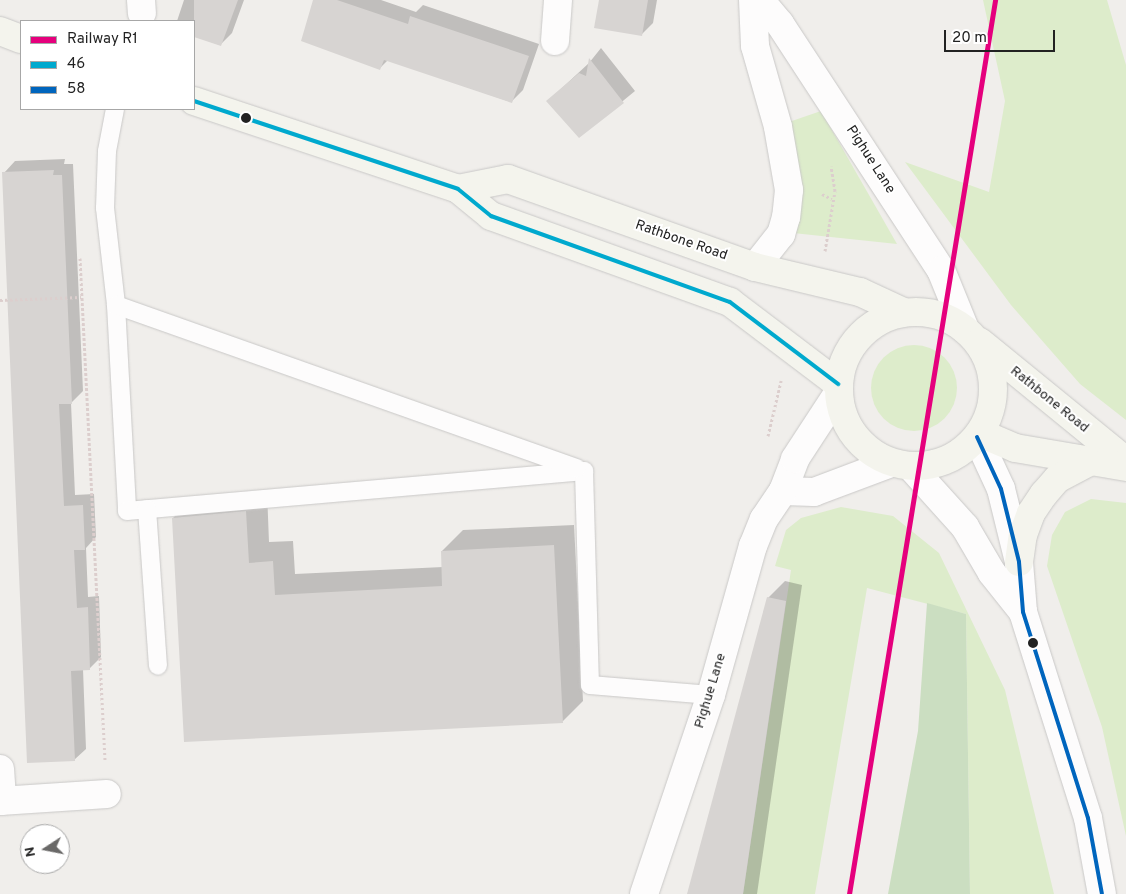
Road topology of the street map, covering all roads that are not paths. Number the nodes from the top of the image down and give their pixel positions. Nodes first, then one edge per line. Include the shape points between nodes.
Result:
1 (558, 0) edge
2 (754, 0) edge
3 (760, 0) edge
4 (0, 31) edge
5 (20, 39) edge
6 (555, 41) dead end
7 (195, 100) edge
8 (115, 110) edge
9 (458, 189) junction
10 (756, 267) junction
11 (116, 305) junction
12 (903, 312) junction
13 (969, 333) junction
14 (838, 389) junction
15 (978, 435) junction
16 (1126, 461) edge
17 (1089, 462) junction
18 (901, 465) junction
19 (1126, 467) edge
20 (584, 471) junction
21 (783, 491) junction
22 (147, 509) junction
23 (1019, 562) junction
24 (1023, 612) junction
25 (158, 666) dead end
26 (711, 695) junction
27 (0, 769) edge
28 (107, 794) road end
29 (1, 801) edge
30 (632, 894) edge
31 (644, 894) edge
32 (1102, 894) edge

1 - 6 street
2 - 10 street via 755,46 778,127 789,190 781,234
3 - 13 street, Pighue Lane via 786,32 941,270
4 - 5 main road
7 - 9 main road, Rathbone Road
8 - 11 lane via 107,151 105,208
9 - 10 main road, Rathbone Road via 508,179
9 - 14 main road, Rathbone Road via 491,216 730,302
10 - 12 main road, Rathbone Road via 860,292
11 - 20 lane
11 - 22 lane via 127,511
12 - 13 main road via 925,312 946,317
12 - 14 main road via 878,321 858,337 844,359
13 - 15 main road via 988,358 994,383 991,409
13 - 16 main road, Rathbone Road
14 - 18 main road via 843,416 854,436 870,452
14 - 21 street, Pighue Lane via 795,459
15 - 17 main road via 1015,448
15 - 18 main road via 959,454 936,464
15 - 23 street via 1001,489
17 - 19 main road
17 - 23 main road via 1057,480 1044,494 1022,535
18 - 21 street via 814,492
18 - 24 street via 965,527 992,573
20 - 22 lane
20 - 26 lane via 590,685
21 - 26 street, Pighue Lane via 764,519 753,546
22 - 25 lane
23 - 24 street
24 - 32 street via 1088,818
26 - 31 street, Pighue Lane
27 - 29 street
28 - 29 street
30 - 31 lane

